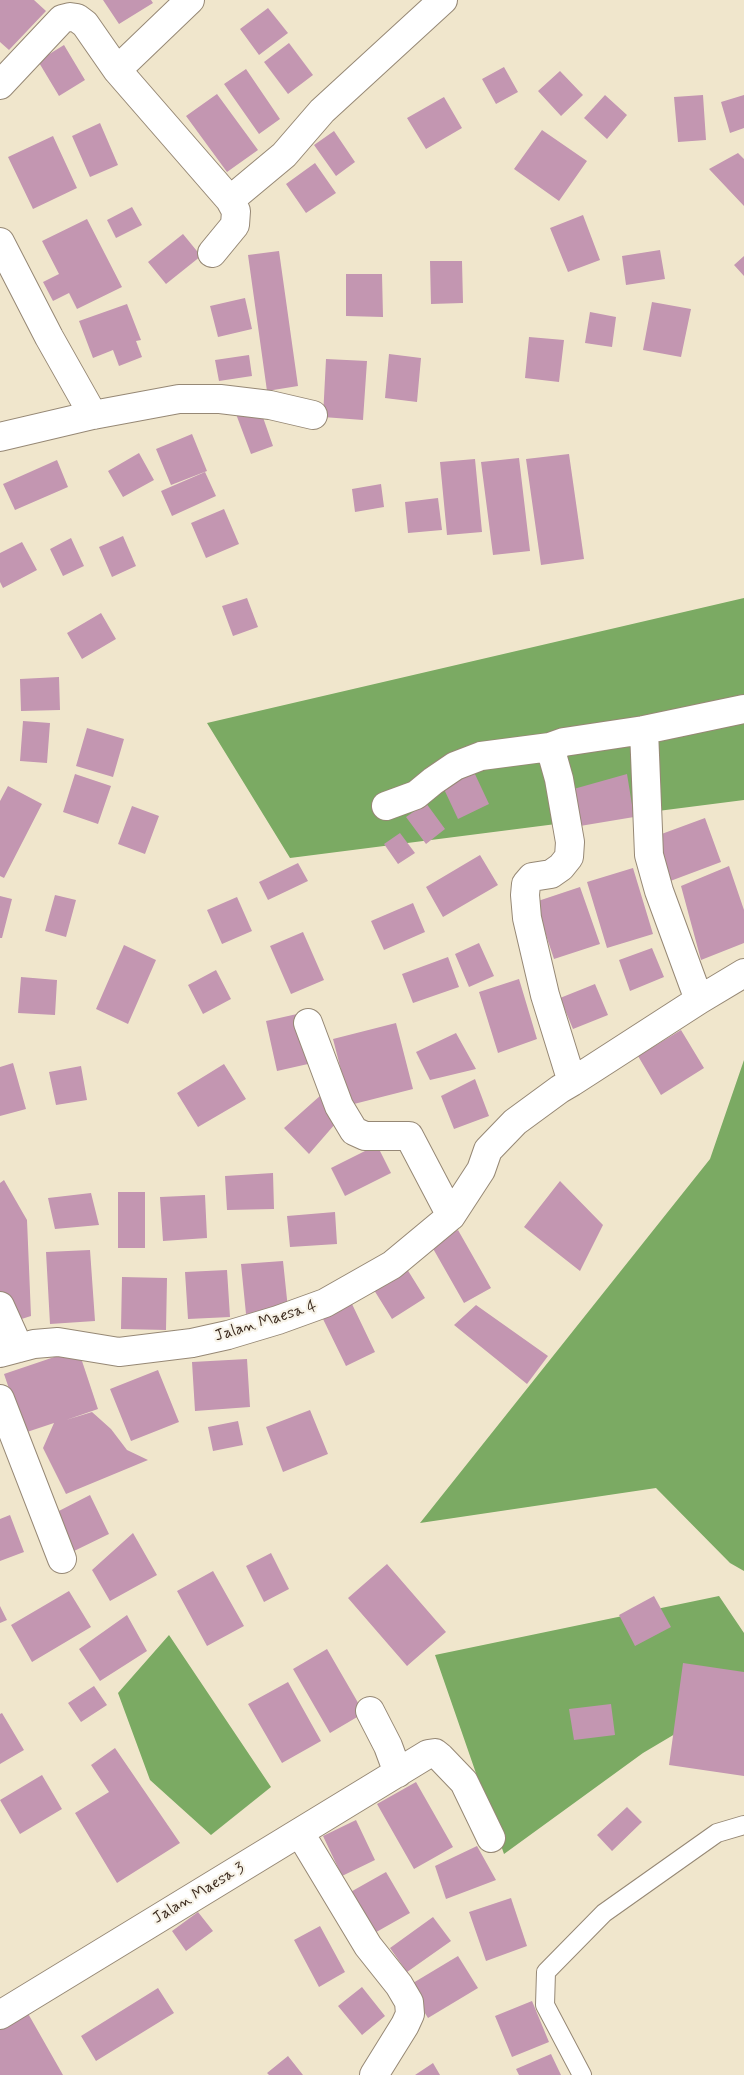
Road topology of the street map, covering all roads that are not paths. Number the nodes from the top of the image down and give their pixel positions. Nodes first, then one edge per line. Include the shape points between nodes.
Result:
1 (190, 0) edge
2 (443, 0) edge
3 (117, 70) junction
4 (0, 85) edge
5 (230, 200) junction
6 (0, 242) edge
7 (212, 253) dead end
8 (93, 415) junction
9 (313, 415) dead end
10 (0, 437) edge
11 (744, 708) edge
12 (644, 730) junction
13 (550, 747) junction
14 (386, 806) dead end
15 (744, 973) edge
16 (698, 1000) junction
17 (308, 1023) dead end
18 (572, 1082) junction
19 (451, 1216) junction
20 (0, 1306) edge
21 (9, 1350) edge
22 (0, 1399) edge
23 (62, 1560) dead end
24 (370, 1712) dead end
25 (398, 1773) junction
26 (744, 1824) edge
27 (300, 1833) junction
28 (491, 1838) dead end
29 (0, 2015) edge
30 (374, 2075) edge
31 (582, 2075) edge

1 - 3 street
2 - 5 street via 322,111 284,155
3 - 4 street via 85,24 70,17 56,24
3 - 5 street
5 - 7 street via 236,211 235,225
6 - 8 street
8 - 9 street via 179,399 220,399 270,405
8 - 10 street
11 - 12 street
12 - 13 street
12 - 16 street via 650,855 659,891
13 - 14 street via 481,756 455,766 416,795
13 - 18 street via 570,842 569,857 551,874 532,877 526,884 525,895 544,995
15 - 16 street, Jalan Maesa 4
16 - 18 street, Jalan Maesa 4
17 - 19 street via 339,1106 354,1131 365,1136 408,1136
18 - 19 street, Jalan Maesa 4 via 515,1122 488,1150 481,1170
19 - 21 street, Jalan Maesa 4 via 392,1265 325,1304 278,1320 192,1343 119,1352 58,1342
20 - 21 street
22 - 23 street
24 - 25 street
25 - 27 street, Jalan Maesa 3
25 - 28 street, Jalan Maesa 3 via 435,1753 464,1782
26 - 31 lane via 716,1833 604,1913 546,1972 545,2005
27 - 29 street, Jalan Maesa 3
27 - 30 street via 368,1946 409,2002 410,2014

